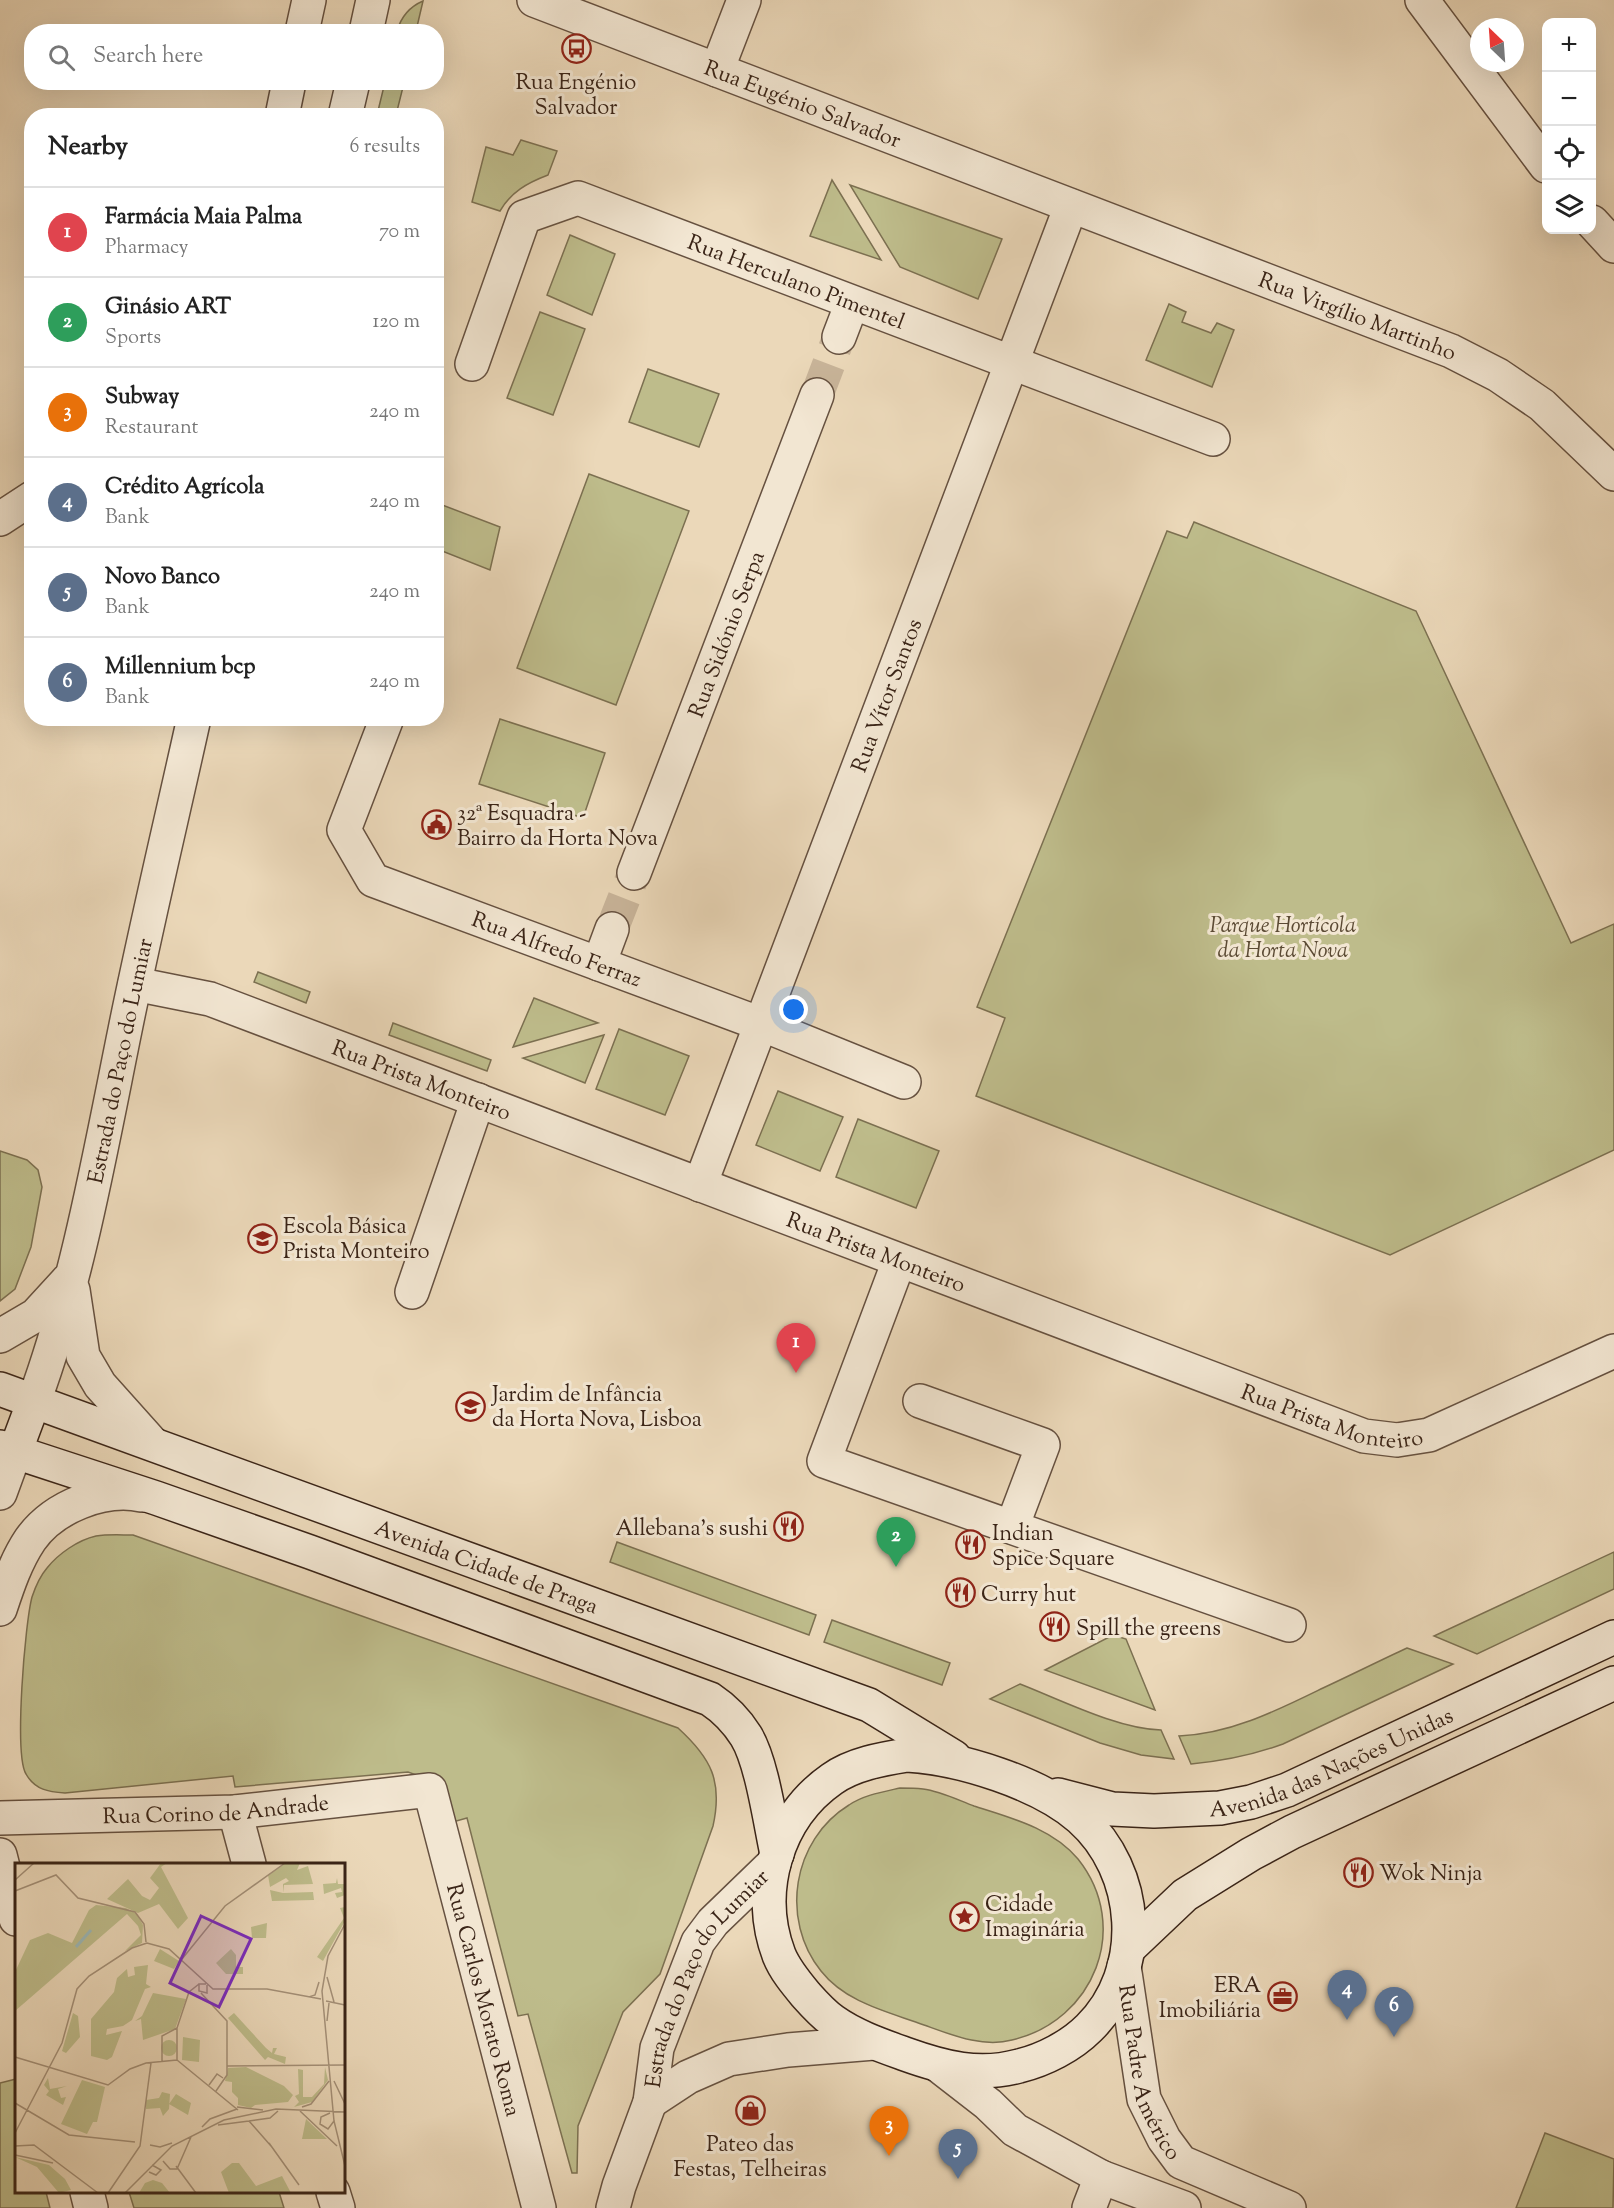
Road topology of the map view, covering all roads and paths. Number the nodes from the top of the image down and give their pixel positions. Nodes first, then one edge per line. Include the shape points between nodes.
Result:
1 (309, 0) edge
2 (373, 0) edge
3 (534, 0) edge
4 (744, 0) edge
5 (1422, 0) edge
6 (304, 24) edge
7 (368, 24) edge
8 (717, 70) junction
9 (288, 90) edge
10 (351, 90) edge
11 (284, 108) edge
12 (347, 108) edge
13 (1542, 161) edge
14 (1071, 206) junction
15 (1596, 226) edge
16 (1614, 246) edge
17 (852, 303) junction
18 (839, 336) tunnel mouth
19 (472, 364) dead end
20 (1011, 364) junction
21 (817, 395) tunnel mouth
22 (1213, 439) dead end
23 (1614, 474) edge
24 (24, 503) edge
25 (0, 519) edge
26 (192, 726) edge
27 (384, 726) edge
28 (634, 873) tunnel mouth
29 (612, 929) tunnel mouth
30 (599, 964) junction
31 (135, 984) junction
32 (761, 1024) junction
33 (904, 1082) dead end
34 (478, 1100) junction
35 (700, 1185) junction
36 (899, 1261) junction
37 (71, 1276) junction
38 (412, 1292) dead end
39 (0, 1336) edge
40 (1614, 1351) edge
41 (0, 1389) edge
42 (38, 1390) junction
43 (920, 1401) dead end
44 (151, 1442) junction
45 (8, 1449) edge
46 (0, 1493) edge
47 (156, 1498) junction
48 (1012, 1527) junction
49 (0, 1609) edge
50 (1289, 1625) dead end
51 (1614, 1637) edge
52 (1614, 1683) edge
53 (962, 1762) junction
54 (1031, 1788) junction
55 (430, 1790) joint
56 (235, 1812) junction
57 (0, 1818) edge
58 (0, 1855) edge
59 (776, 1858) junction
60 (249, 1863) edge
61 (15, 1915) edge
62 (1126, 1958) junction
63 (873, 2043) junction
64 (939, 2066) junction
65 (650, 2102) junction
66 (1101, 2177) junction
67 (87, 2193) edge
68 (333, 2193) edge
69 (91, 2208) edge
70 (338, 2208) edge
71 (539, 2208) edge
72 (613, 2208) edge
73 (1089, 2208) edge
74 (1184, 2208) edge
75 (1290, 2208) edge

1 - 6 street
2 - 7 street
3 - 8 street, Rua Eugénio Salvador
4 - 8 street
5 - 13 street
8 - 14 street, Rua Eugénio Salvador
9 - 11 street
10 - 12 street
14 - 20 street, Rua Vítor Santos
14 - 23 street, Rua Virgílio Martinho via 1451,351 1498,375 1542,405
15 - 16 street
17 - 18 street
17 - 19 street, Rua Herculano Pimentel via 578,198 524,217
17 - 20 street, Rua Herculano Pimentel
20 - 22 street, Rua Herculano Pimentel
20 - 32 street, Rua Vítor Santos
21 - 28 street, Rua Sidónio Serpa
24 - 25 street
26 - 31 street, Estrada do Paço do Lumiar
27 - 30 street, Rua Alfredo Ferraz via 344,830 373,880
29 - 30 street
30 - 32 street, Rua Alfredo Ferraz
31 - 34 street, Rua Prista Monteiro via 210,999
31 - 37 street, Estrada do Paço do Lumiar via 105,1135
32 - 33 street, Rua Alfredo Ferraz
32 - 35 street, Rua Vítor Santos
34 - 35 street, Rua Prista Monteiro
34 - 38 street
35 - 36 street, Rua Prista Monteiro
36 - 40 street, Rua Prista Monteiro via 1347,1431 1380,1439 1413,1438 1445,1429
36 - 48 street via 824,1461
37 - 39 street via 36,1315
37 - 42 street, Estrada do Paço do Lumiar
37 - 44 street via 83,1356 100,1385
41 - 42 street, Avenida Cidade de Praga
42 - 44 street, Avenida Cidade de Praga
42 - 45 street, Estrada do Paço do Lumiar
43 - 48 street via 1042,1445
44 - 53 street, Avenida Cidade de Praga via 869,1705
45 - 46 street, Estrada do Paço do Lumiar
45 - 47 street
47 - 49 street via 112,1493 73,1505 54,1517 31,1539 13,1572
47 - 59 street via 710,1699 724,1709 747,1738 758,1770
48 - 50 street
51 - 54 street, Avenida das Nações Unidas via 1287,1790 1251,1802 1220,1808 1112,1809
52 - 62 street, Avenida das Nações Unidas via 1251,1854 1185,1895
53 - 54 street
53 - 59 street via 907,1755 853,1768 833,1778 796,1814
54 - 62 street via 1080,1818 1114,1861 1128,1904
55 - 56 street, Rua Corino de Andrade
55 - 71 street, Rua Carlos Morato Roma
56 - 57 street, Rua Corino de Andrade
56 - 60 street
58 - 61 street
59 - 63 street via 768,1906 780,1956 794,1980 832,2020
59 - 65 street, Estrada do Paço do Lumiar via 698,1942 657,2048
62 - 64 street via 1112,1998 1089,2028 1067,2045 1046,2057 991,2072
62 - 75 street, Rua Padre Américo via 1144,2099 1164,2139 1180,2162
63 - 64 street
63 - 65 street, Estrada do Paço do Lumiar via 729,2059 688,2077
64 - 66 street via 1015,2130
65 - 72 street, Estrada do Paço do Lumiar
66 - 73 street
66 - 74 street
67 - 69 street
68 - 70 street

